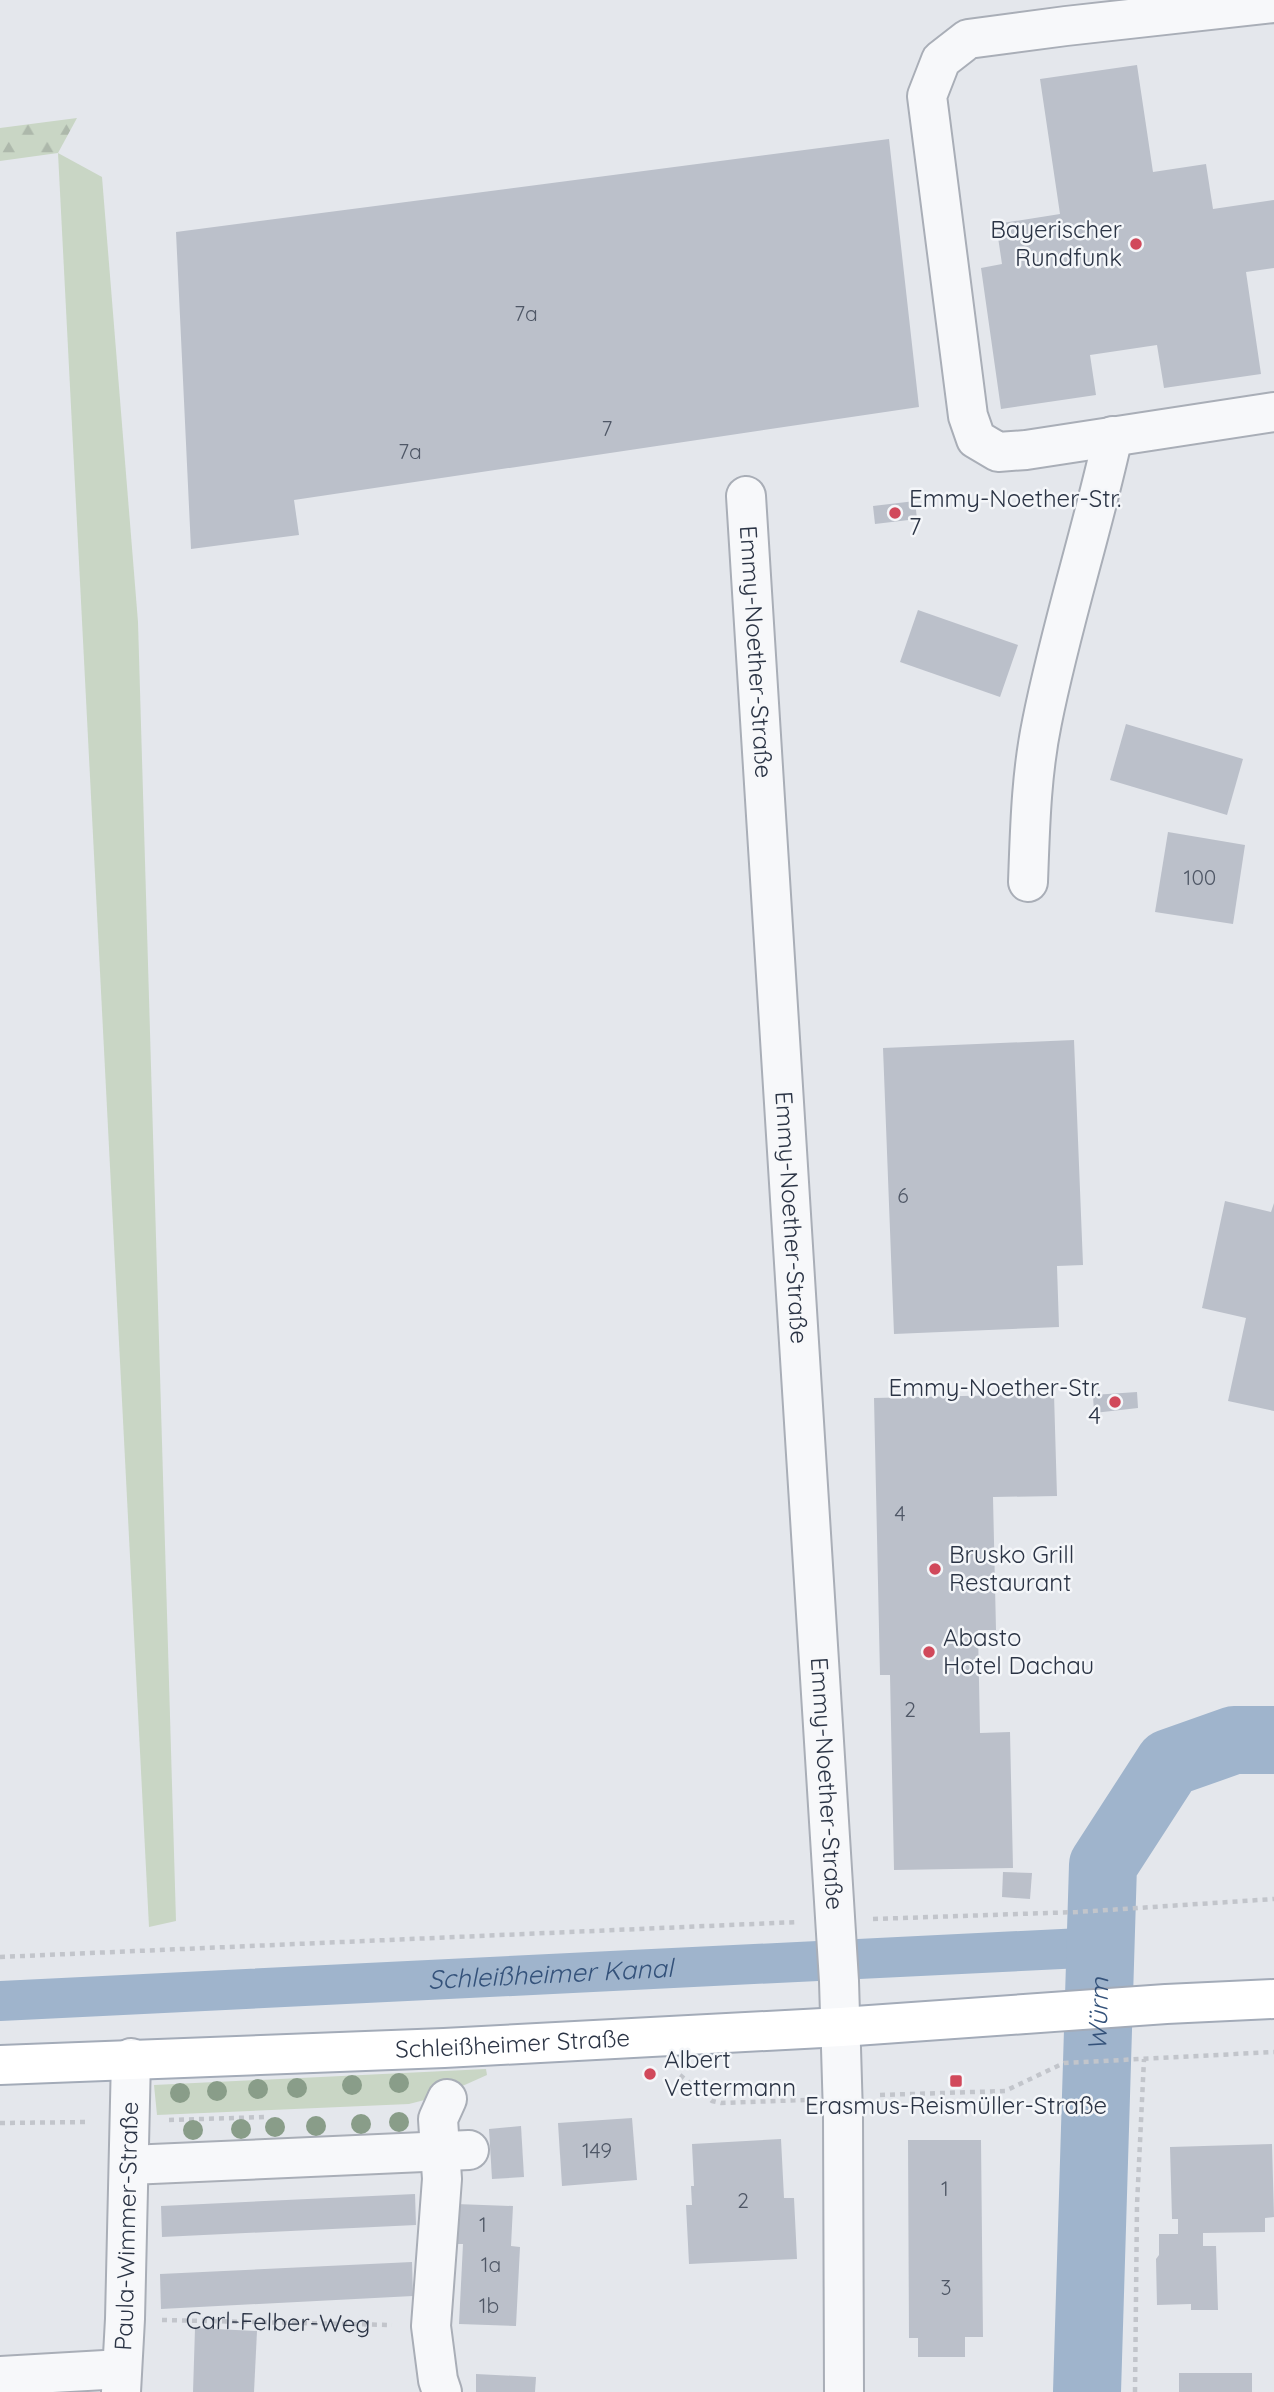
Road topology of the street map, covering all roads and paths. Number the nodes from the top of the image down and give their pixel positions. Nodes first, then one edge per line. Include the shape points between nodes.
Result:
1 (1274, 3) edge
2 (1274, 412) edge
3 (1113, 436) junction
4 (746, 496) dead end
5 (1028, 882) dead end
6 (1274, 1899) edge
7 (836, 1930) junction
8 (0, 1956) edge
9 (1274, 1998) edge
10 (841, 2027) junction
11 (1274, 2052) edge
12 (131, 2058) junction
13 (1143, 2059) junction
14 (0, 2065) edge
15 (670, 2071) dead end
16 (843, 2097) junction
17 (447, 2099) dead end
18 (267, 2117) dead end
19 (130, 2121) junction
20 (0, 2123) edge
21 (455, 2150) junction
22 (129, 2165) junction
23 (125, 2319) junction
24 (431, 2326) junction
25 (0, 2376) edge
26 (122, 2381) edge
27 (442, 2392) edge
28 (844, 2392) edge
29 (1135, 2392) edge

1 - 3 street via 968,40 941,60 927,96 968,416 976,439 998,452
2 - 3 street
3 - 5 street via 1041,724 1032,785
4 - 7 street, Emmy-Noether-Straße
6 - 7 path
7 - 8 path
7 - 10 street, Emmy-Noether-Straße
9 - 10 main road, Schleißheimer Straße
10 - 12 main road, Schleißheimer Straße via 444,2048
10 - 16 street
11 - 13 path
12 - 14 main road, Schleißheimer Straße
12 - 19 street, Paula-Wimmer-Straße
13 - 16 path via 1064,2063 1005,2091
13 - 29 path
15 - 16 path via 721,2104
16 - 28 street
17 - 21 street via 438,2119
18 - 19 path
19 - 20 path
19 - 22 street, Paula-Wimmer-Straße
21 - 22 street
21 - 24 street via 442,2179
22 - 23 street, Paula-Wimmer-Straße
23 - 24 path, Carl-Felber-Weg
23 - 26 street, Paula-Wimmer-Straße
24 - 27 street
25 - 26 street

